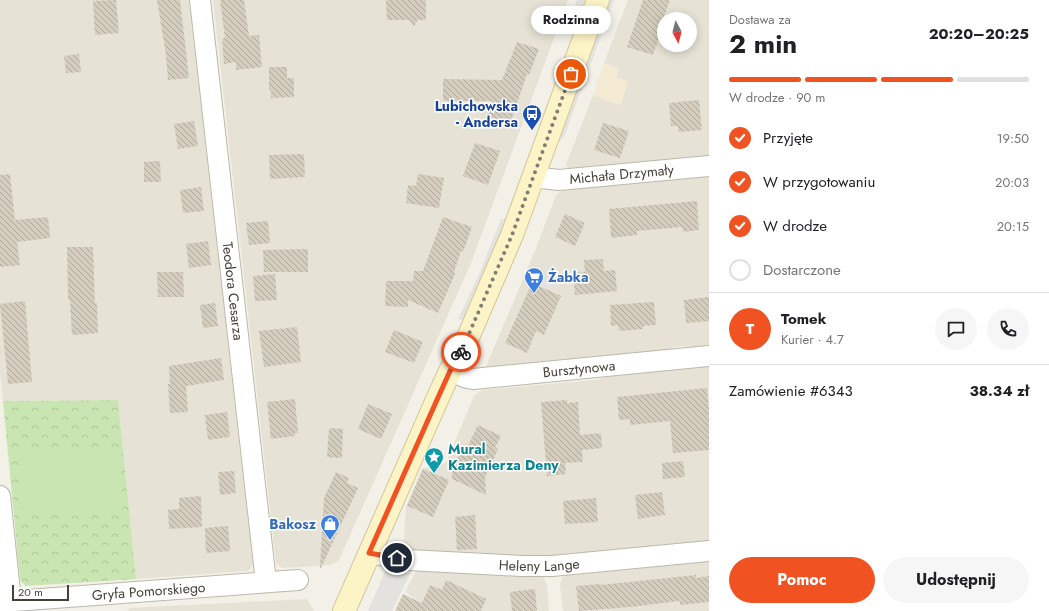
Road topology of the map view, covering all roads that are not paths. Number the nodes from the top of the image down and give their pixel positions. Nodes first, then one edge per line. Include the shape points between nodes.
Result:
1 (200, 0) edge
2 (598, 0) edge
3 (709, 166) edge
4 (533, 177) junction
5 (709, 356) edge
6 (450, 371) junction
7 (0, 496) edge
8 (709, 551) edge
9 (369, 553) junction
10 (298, 580) dead end
11 (266, 582) junction
12 (5, 602) edge
13 (108, 603) edge
14 (344, 611) edge

1 - 11 street, Teodora Cesarza
2 - 4 street
3 - 4 street, Michała Drzymały via 559,180
4 - 6 street via 512,235 463,349
5 - 6 street, Bursztynowa via 473,379
6 - 9 street
7 - 12 street
8 - 9 street, Heleny Lange via 552,566 408,560
9 - 14 street
10 - 11 street, Gryfa Pomorskiego
11 - 13 street, Gryfa Pomorskiego
12 - 13 street, Gryfa Pomorskiego

